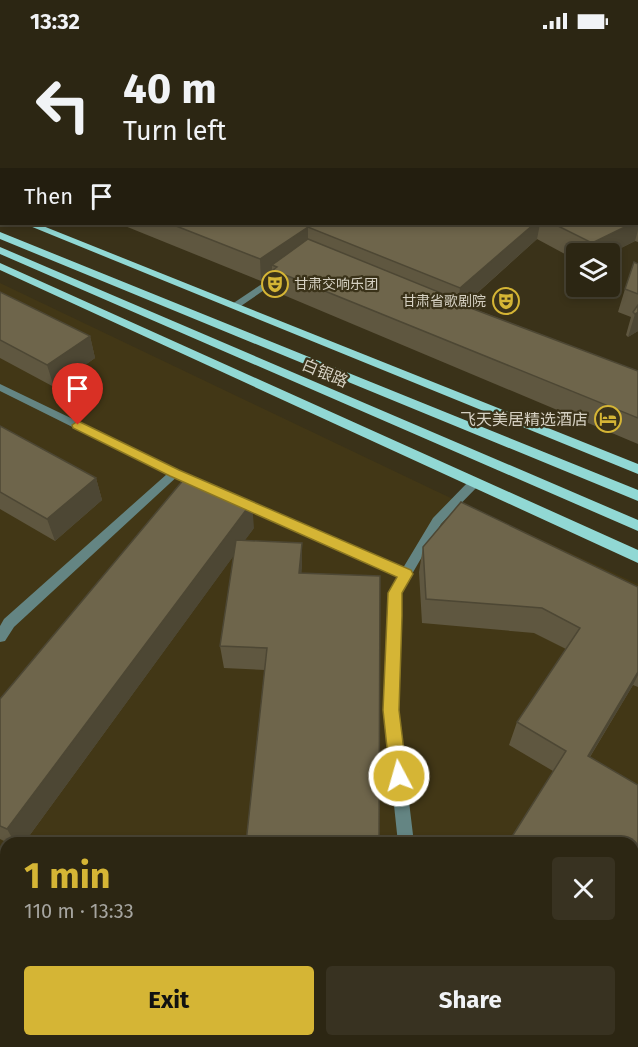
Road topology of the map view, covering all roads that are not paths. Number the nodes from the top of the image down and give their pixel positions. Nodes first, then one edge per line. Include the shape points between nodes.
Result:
1 (40, 225) edge
2 (0, 235) edge
3 (0, 250) edge
4 (298, 262) edge
5 (0, 266) edge
6 (235, 306) junction
7 (0, 387) edge
8 (638, 470) edge
9 (174, 473) junction
10 (474, 483) junction
11 (638, 496) edge
12 (638, 526) edge
13 (638, 557) edge
14 (406, 574) junction
15 (0, 636) edge
16 (405, 837) edge

1 - 6 main road
2 - 11 main road, 白银路
3 - 12 main road, 白银路
4 - 6 street
5 - 10 main road
6 - 8 main road
7 - 9 street
9 - 14 street
9 - 15 street via 9,623
10 - 13 main road
10 - 14 street via 437,520
14 - 16 street via 395,593 391,710

